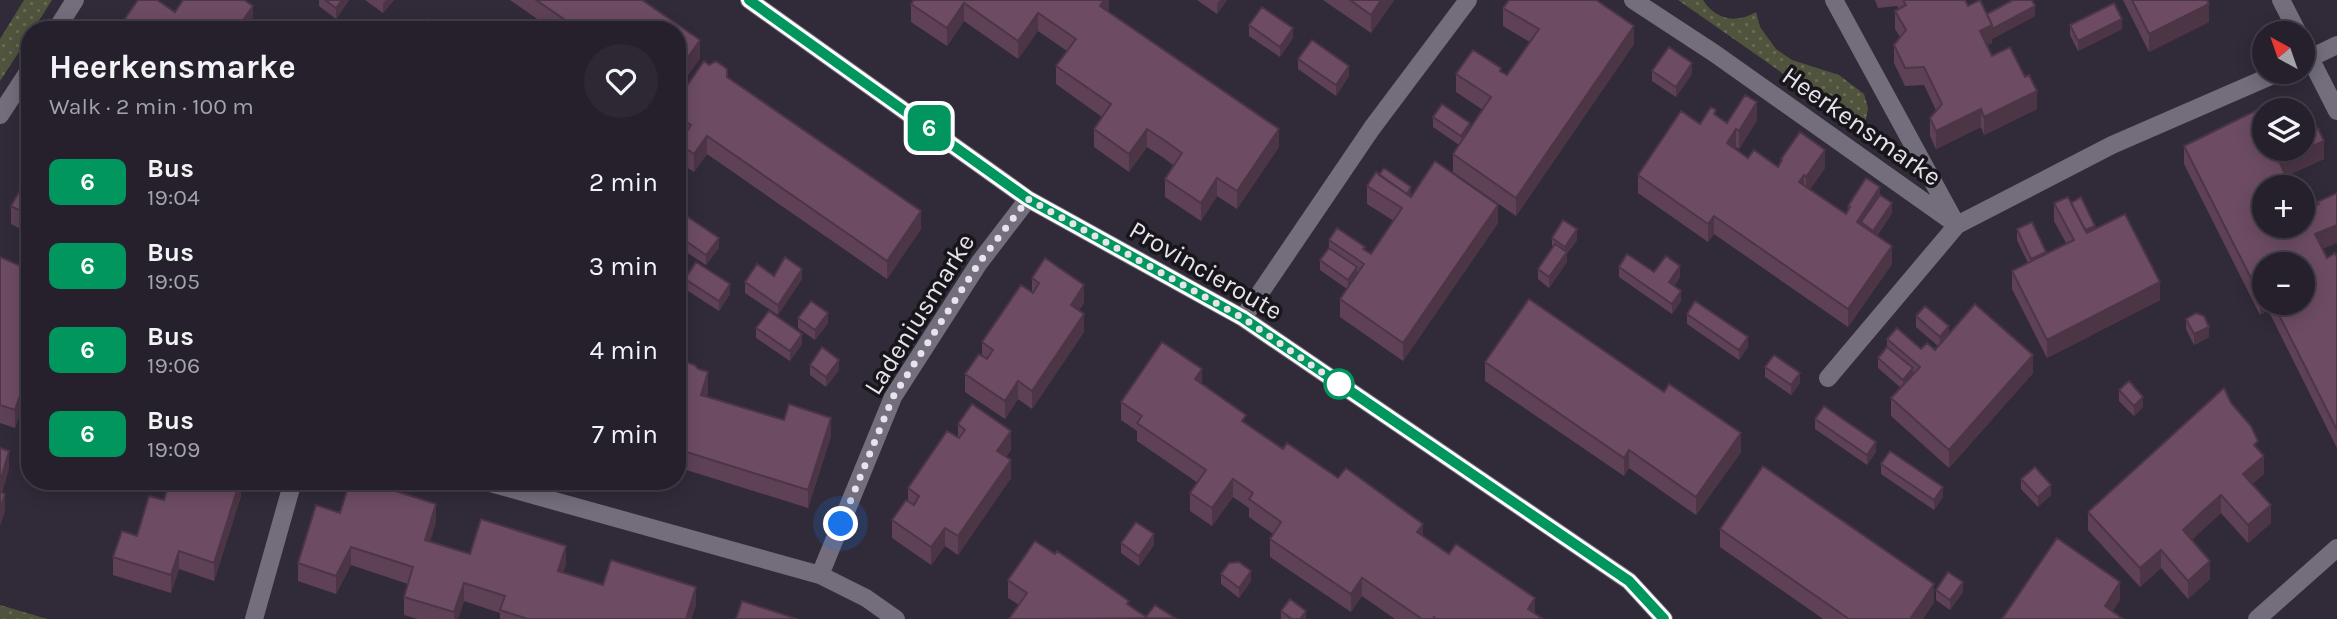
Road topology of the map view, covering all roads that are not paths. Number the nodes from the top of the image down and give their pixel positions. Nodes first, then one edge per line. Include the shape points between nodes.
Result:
1 (75, 0) edge
2 (749, 0) edge
3 (1468, 0) edge
4 (1633, 0) edge
5 (1834, 0) edge
6 (2281, 0) edge
7 (62, 21) edge
8 (2292, 21) edge
9 (2337, 44) edge
10 (2315, 52) edge
11 (2315, 72) edge
12 (21, 83) edge
13 (2252, 84) edge
14 (2337, 111) edge
15 (0, 115) edge
16 (1028, 199) junction
17 (1957, 225) junction
18 (1243, 318) junction
19 (1828, 378) dead end
20 (290, 490) edge
21 (534, 490) edge
22 (2337, 548) edge
23 (820, 575) junction
24 (254, 619) edge
25 (896, 619) edge
26 (1664, 619) edge
27 (2257, 619) edge

1 - 7 street
2 - 16 street, Provincieroute
3 - 18 street via 1371,128
4 - 17 street, Heerkensmarke
5 - 17 street, Heerkensmarke
6 - 8 street
9 - 10 street
11 - 14 street
12 - 15 street
13 - 17 street via 2112,145
16 - 18 street, Provincieroute
16 - 23 street, Ladeniusmarke via 979,263 893,397
17 - 19 street
18 - 26 street, Provincieroute via 1629,581
20 - 24 street
21 - 23 street
22 - 27 street
23 - 25 street

